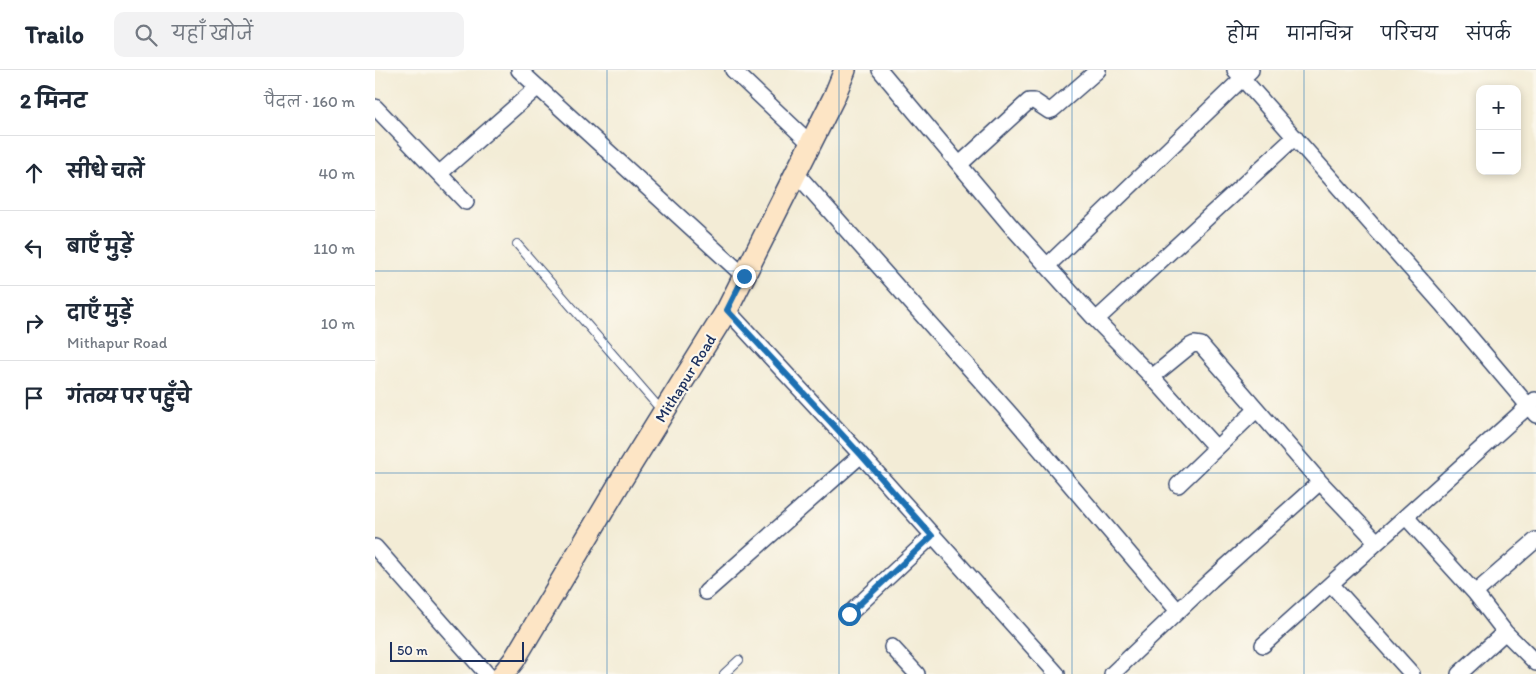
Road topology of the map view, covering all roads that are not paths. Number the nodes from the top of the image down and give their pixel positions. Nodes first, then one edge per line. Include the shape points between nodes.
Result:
1 (519, 70) edge
2 (733, 70) edge
3 (845, 70) edge
4 (879, 70) edge
5 (1098, 70) edge
6 (1243, 73) edge
7 (538, 87) junction
8 (375, 106) edge
9 (1295, 137) junction
10 (811, 144) junction
11 (960, 164) junction
12 (440, 173) junction
13 (796, 174) junction
14 (466, 202) dead end
15 (517, 244) dead end
16 (1047, 266) junction
17 (744, 276) junction
18 (727, 310) junction
19 (1095, 320) junction
20 (1152, 377) junction
21 (1533, 407) edge
22 (1257, 410) junction
23 (663, 413) junction
24 (1216, 448) junction
25 (861, 455) junction
26 (1320, 482) junction
27 (1178, 485) dead end
28 (1406, 517) junction
29 (932, 536) junction
30 (1536, 540) edge
31 (1377, 542) junction
32 (375, 546) edge
33 (1331, 584) junction
34 (706, 592) dead end
35 (1475, 593) junction
36 (1178, 611) junction
37 (849, 614) dead end
38 (1505, 632) junction
39 (1263, 645) dead end
40 (892, 647) dead end
41 (739, 660) dead end
42 (1536, 663) edge
43 (487, 674) edge
44 (503, 674) edge
45 (723, 674) edge
46 (917, 674) edge
47 (1057, 674) edge
48 (1112, 674) edge
49 (1412, 674) edge
50 (1459, 674) edge

1 - 7 street
2 - 10 street
3 - 10 street, Mithapur Road
4 - 11 street
5 - 11 street via 1052,110 1029,101
6 - 9 street
6 - 16 street
7 - 12 street
7 - 17 street
8 - 12 street
9 - 19 street
9 - 21 street
10 - 13 street, Mithapur Road
11 - 16 street
12 - 14 street
13 - 17 street, Mithapur Road
13 - 36 street via 1011,415
15 - 23 lane
16 - 19 street
17 - 18 street, Mithapur Road
18 - 23 street, Mithapur Road
18 - 25 street
19 - 20 street
20 - 22 street via 1190,346 1201,345
20 - 24 street
21 - 28 street
22 - 24 street
22 - 26 street
23 - 44 street, Mithapur Road
24 - 27 street
25 - 29 street
25 - 34 street
26 - 31 street
26 - 36 street
28 - 31 street
28 - 35 street
29 - 37 street
29 - 47 street
30 - 35 street
31 - 33 street
32 - 43 street
33 - 39 street
33 - 49 street
35 - 38 street
36 - 48 street
38 - 42 street
38 - 50 street
40 - 46 street
41 - 45 lane

